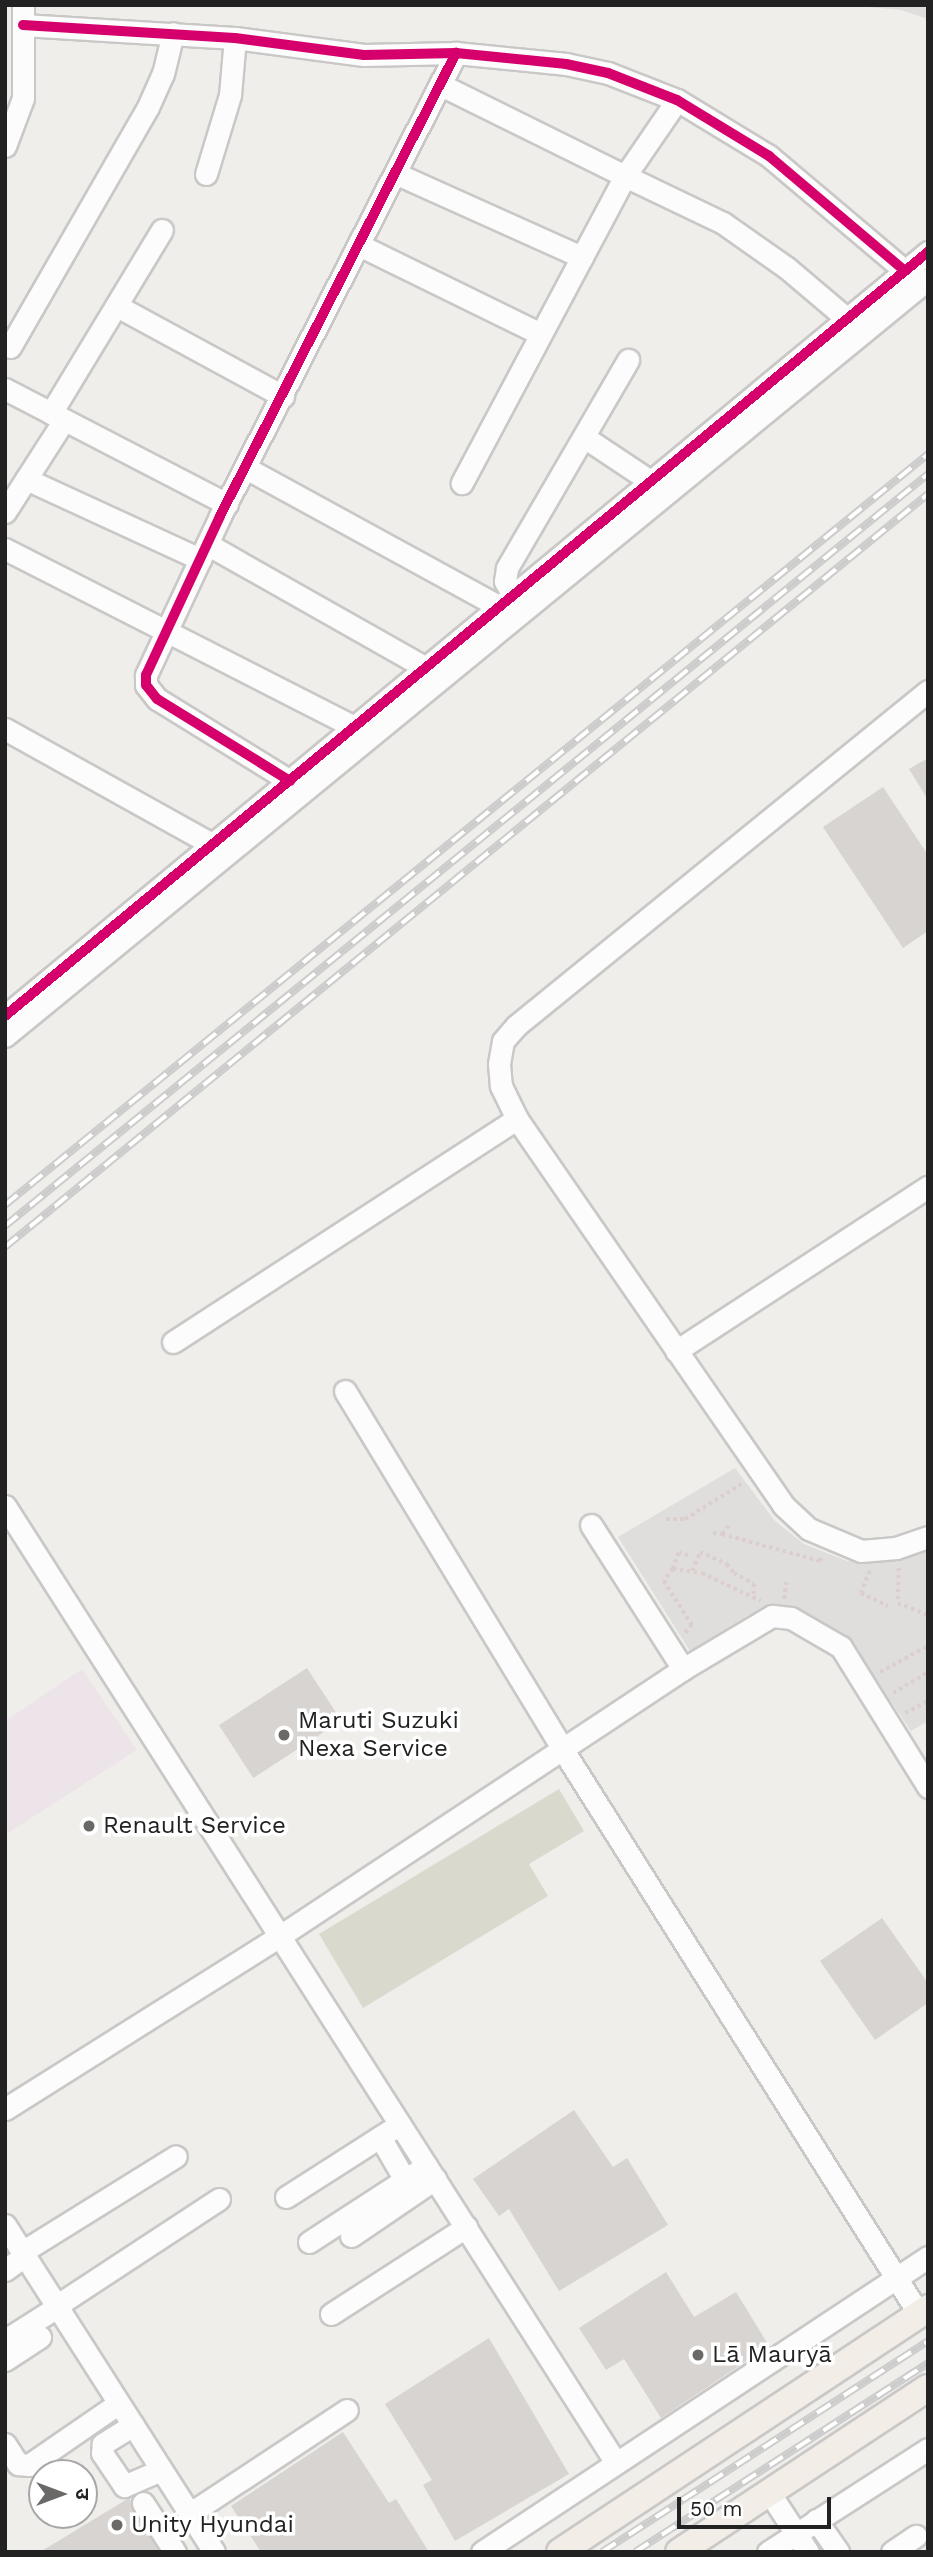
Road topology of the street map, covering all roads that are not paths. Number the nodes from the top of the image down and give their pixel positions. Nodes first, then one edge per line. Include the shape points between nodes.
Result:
1 (23, 15) edge
2 (173, 33) junction
3 (235, 38) junction
4 (456, 53) junction
5 (441, 85) junction
6 (677, 100) junction
7 (5, 146) edge
8 (206, 174) dead end
9 (397, 174) junction
10 (625, 176) junction
11 (162, 230) dead end
12 (361, 246) junction
13 (928, 252) edge
14 (582, 257) junction
15 (904, 270) junction
16 (928, 279) edge
17 (117, 306) junction
18 (846, 318) junction
19 (541, 334) junction
20 (10, 347) dead end
21 (628, 360) dead end
22 (5, 389) edge
23 (283, 396) junction
24 (58, 416) junction
25 (583, 437) junction
26 (246, 467) junction
27 (26, 479) junction
28 (650, 481) junction
29 (462, 482) dead end
30 (227, 504) junction
31 (5, 512) edge
32 (5, 549) edge
33 (204, 552) junction
34 (506, 601) junction
35 (166, 631) junction
36 (426, 668) junction
37 (928, 691) edge
38 (355, 727) junction
39 (5, 729) edge
40 (290, 781) junction
41 (212, 844) junction
42 (5, 1016) edge
43 (5, 1036) edge
44 (517, 1119) junction
45 (928, 1187) edge
46 (173, 1342) dead end
47 (676, 1351) junction
48 (345, 1391) dead end
49 (5, 1506) edge
50 (591, 1525) dead end
51 (928, 1537) edge
52 (677, 1660) junction
53 (563, 1750) junction
54 (928, 1787) edge
55 (280, 1936) junction
56 (5, 2109) edge
57 (400, 2124) junction
58 (380, 2137) junction
59 (176, 2156) dead end
60 (431, 2172) junction
61 (405, 2180) junction
62 (286, 2197) dead end
63 (219, 2199) dead end
64 (5, 2225) edge
65 (466, 2227) junction
66 (351, 2236) dead end
67 (309, 2242) dead end
68 (23, 2254) junction
69 (928, 2257) edge
70 (5, 2270) edge
71 (896, 2278) junction
72 (57, 2306) junction
73 (923, 2311) edge
74 (331, 2314) dead end
75 (40, 2337) dead end
76 (5, 2340) edge
77 (5, 2360) edge
78 (928, 2388) edge
79 (119, 2403) junction
80 (347, 2410) dead end
81 (132, 2425) junction
82 (5, 2444) edge
83 (928, 2449) edge
84 (616, 2463) junction
85 (161, 2470) junction
86 (769, 2492) junction
87 (144, 2503) dead end
88 (189, 2514) junction
89 (816, 2520) junction
90 (796, 2533) junction
91 (916, 2536) dead end
92 (203, 2548) edge
93 (175, 2552) edge
94 (482, 2552) edge
95 (560, 2552) edge
96 (679, 2552) edge
97 (768, 2552) edge
98 (808, 2552) edge
99 (838, 2552) edge
100 (892, 2552) edge

1 - 2 street
1 - 7 street via 23,98
2 - 3 street
2 - 20 street via 163,75 148,107
3 - 4 street via 364,55
3 - 8 street via 230,95
4 - 5 street
4 - 6 street via 566,64 608,73
5 - 9 street
5 - 10 street
6 - 10 street
6 - 15 street via 805,183
9 - 12 street
9 - 14 street
10 - 14 street
10 - 18 street via 734,231
11 - 17 street
12 - 19 street
12 - 23 street
13 - 15 street
14 - 19 street
15 - 18 street
16 - 43 street
17 - 23 street
17 - 24 street
18 - 28 street
19 - 29 street
21 - 25 street
22 - 24 street
23 - 26 street
24 - 27 street
24 - 30 street
25 - 28 street
25 - 34 street via 507,568
26 - 30 street
26 - 34 street
27 - 31 street
27 - 33 street
28 - 34 street
30 - 33 street
32 - 35 street
33 - 35 street
33 - 36 street
34 - 36 street
35 - 38 street
35 - 40 street via 146,676 151,694
36 - 38 street
37 - 44 street via 516,1026 503,1041 499,1064 501,1086
38 - 40 street
39 - 41 street
40 - 41 street
41 - 42 street
44 - 46 street
44 - 47 street
45 - 47 street
47 - 51 street via 783,1505 809,1529 861,1551
48 - 53 street
49 - 55 street
50 - 52 street
52 - 53 street
52 - 54 street via 765,1619 791,1618 830,1638
53 - 55 street
53 - 71 street
55 - 56 street
55 - 57 street
57 - 58 street
57 - 60 street
58 - 61 street
58 - 62 street
59 - 68 street
60 - 61 street
60 - 65 street
60 - 66 street
61 - 67 street
63 - 72 street
64 - 68 street
65 - 74 street
65 - 84 street
68 - 70 street
68 - 72 street
69 - 71 street
71 - 73 street
71 - 84 street
72 - 76 street
72 - 79 street
73 - 95 main road
75 - 77 street
78 - 86 main road
79 - 81 street
79 - 82 street via 29,2465 18,2465
80 - 88 street
81 - 85 street
81 - 85 street via 103,2444 102,2453 127,2487
83 - 89 street
84 - 94 street
85 - 88 street
86 - 90 street
86 - 96 main road
87 - 93 street
88 - 92 street
89 - 90 street
89 - 99 street
90 - 97 street
90 - 98 street
91 - 100 street

